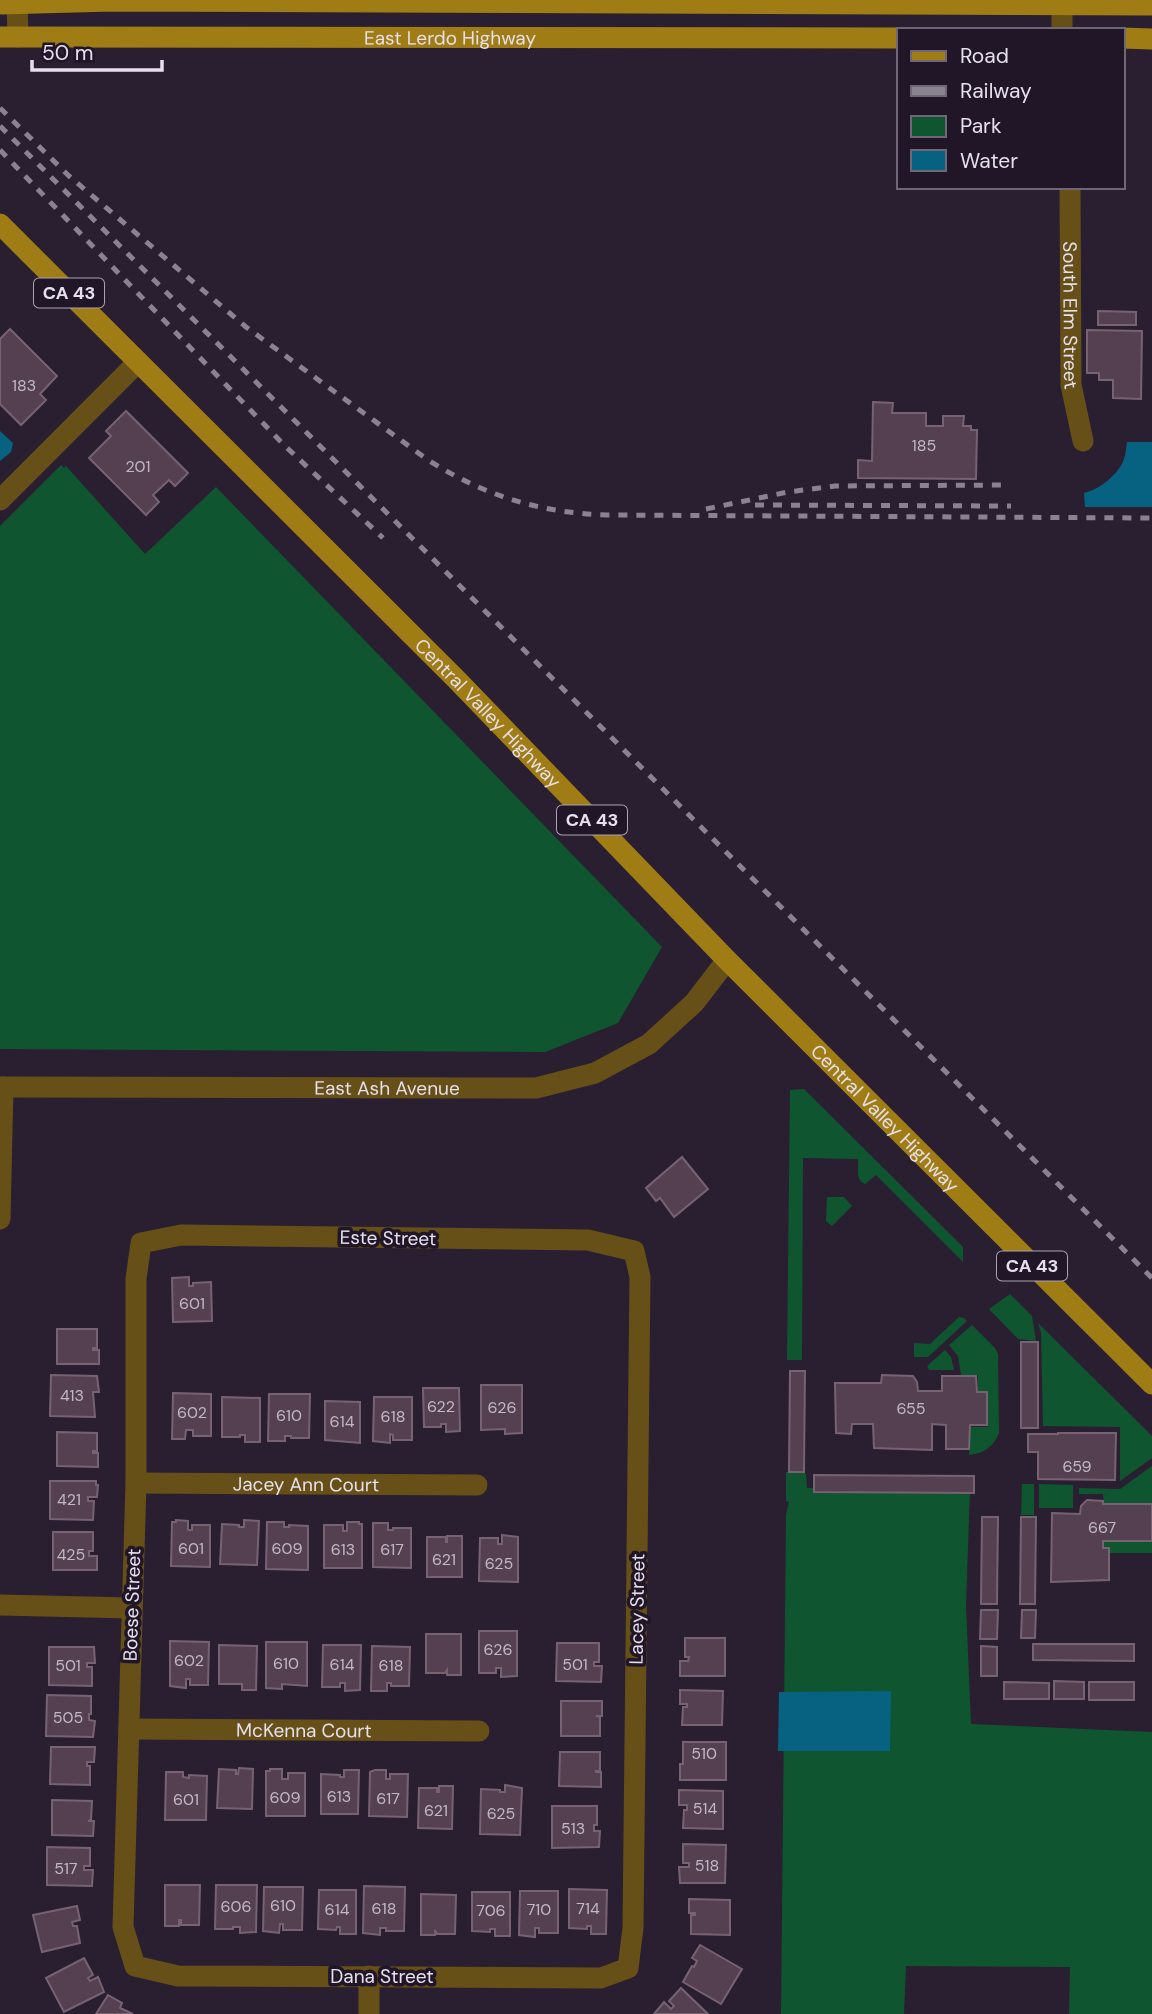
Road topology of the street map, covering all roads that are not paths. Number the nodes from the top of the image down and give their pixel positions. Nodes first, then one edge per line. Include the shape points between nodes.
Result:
1 (1062, 2) edge
2 (11, 3) edge
3 (1152, 5) edge
4 (1062, 28) edge
5 (9, 37) edge
6 (897, 38) edge
7 (1124, 38) edge
8 (1152, 39) edge
9 (1070, 189) edge
10 (0, 224) edge
11 (138, 362) junction
12 (1083, 441) dead end
13 (0, 500) edge
14 (727, 960) junction
15 (1, 1087) edge
16 (0, 1219) edge
17 (141, 1243) joint
18 (634, 1251) joint
19 (1152, 1384) edge
20 (136, 1483) junction
21 (477, 1485) dead end
22 (0, 1605) edge
23 (131, 1608) junction
24 (129, 1729) junction
25 (479, 1731) dead end
26 (135, 1966) joint
27 (628, 1968) joint
28 (369, 1976) junction
29 (369, 2014) edge

1 - 2 main road, East Lerdo Highway
1 - 3 main road, East Lerdo Highway
1 - 4 street
2 - 5 street
5 - 6 main road, East Lerdo Highway
7 - 8 main road
9 - 12 street, South Elm Street via 1071,385
10 - 11 main road, Central Valley Highway / CA 43
11 - 13 street
11 - 14 main road, Central Valley Highway / CA 43 via 457,680
14 - 15 street, East Ash Avenue via 694,1003 649,1044 594,1073 536,1088
14 - 19 main road, Central Valley Highway / CA 43
15 - 16 street
17 - 18 street, Este Street via 181,1235 588,1240
17 - 20 street, Boese Street via 136,1279
18 - 27 street, Lacey Street via 640,1277 634,1928
20 - 21 street, Jacey Ann Court
20 - 23 street, Boese Street
22 - 23 street
23 - 24 street, Boese Street
24 - 25 street, McKenna Court
24 - 26 street, Boese Street via 123,1927
26 - 28 street, Dana Street via 178,1976
27 - 28 street, Dana Street via 601,1978
28 - 29 street

